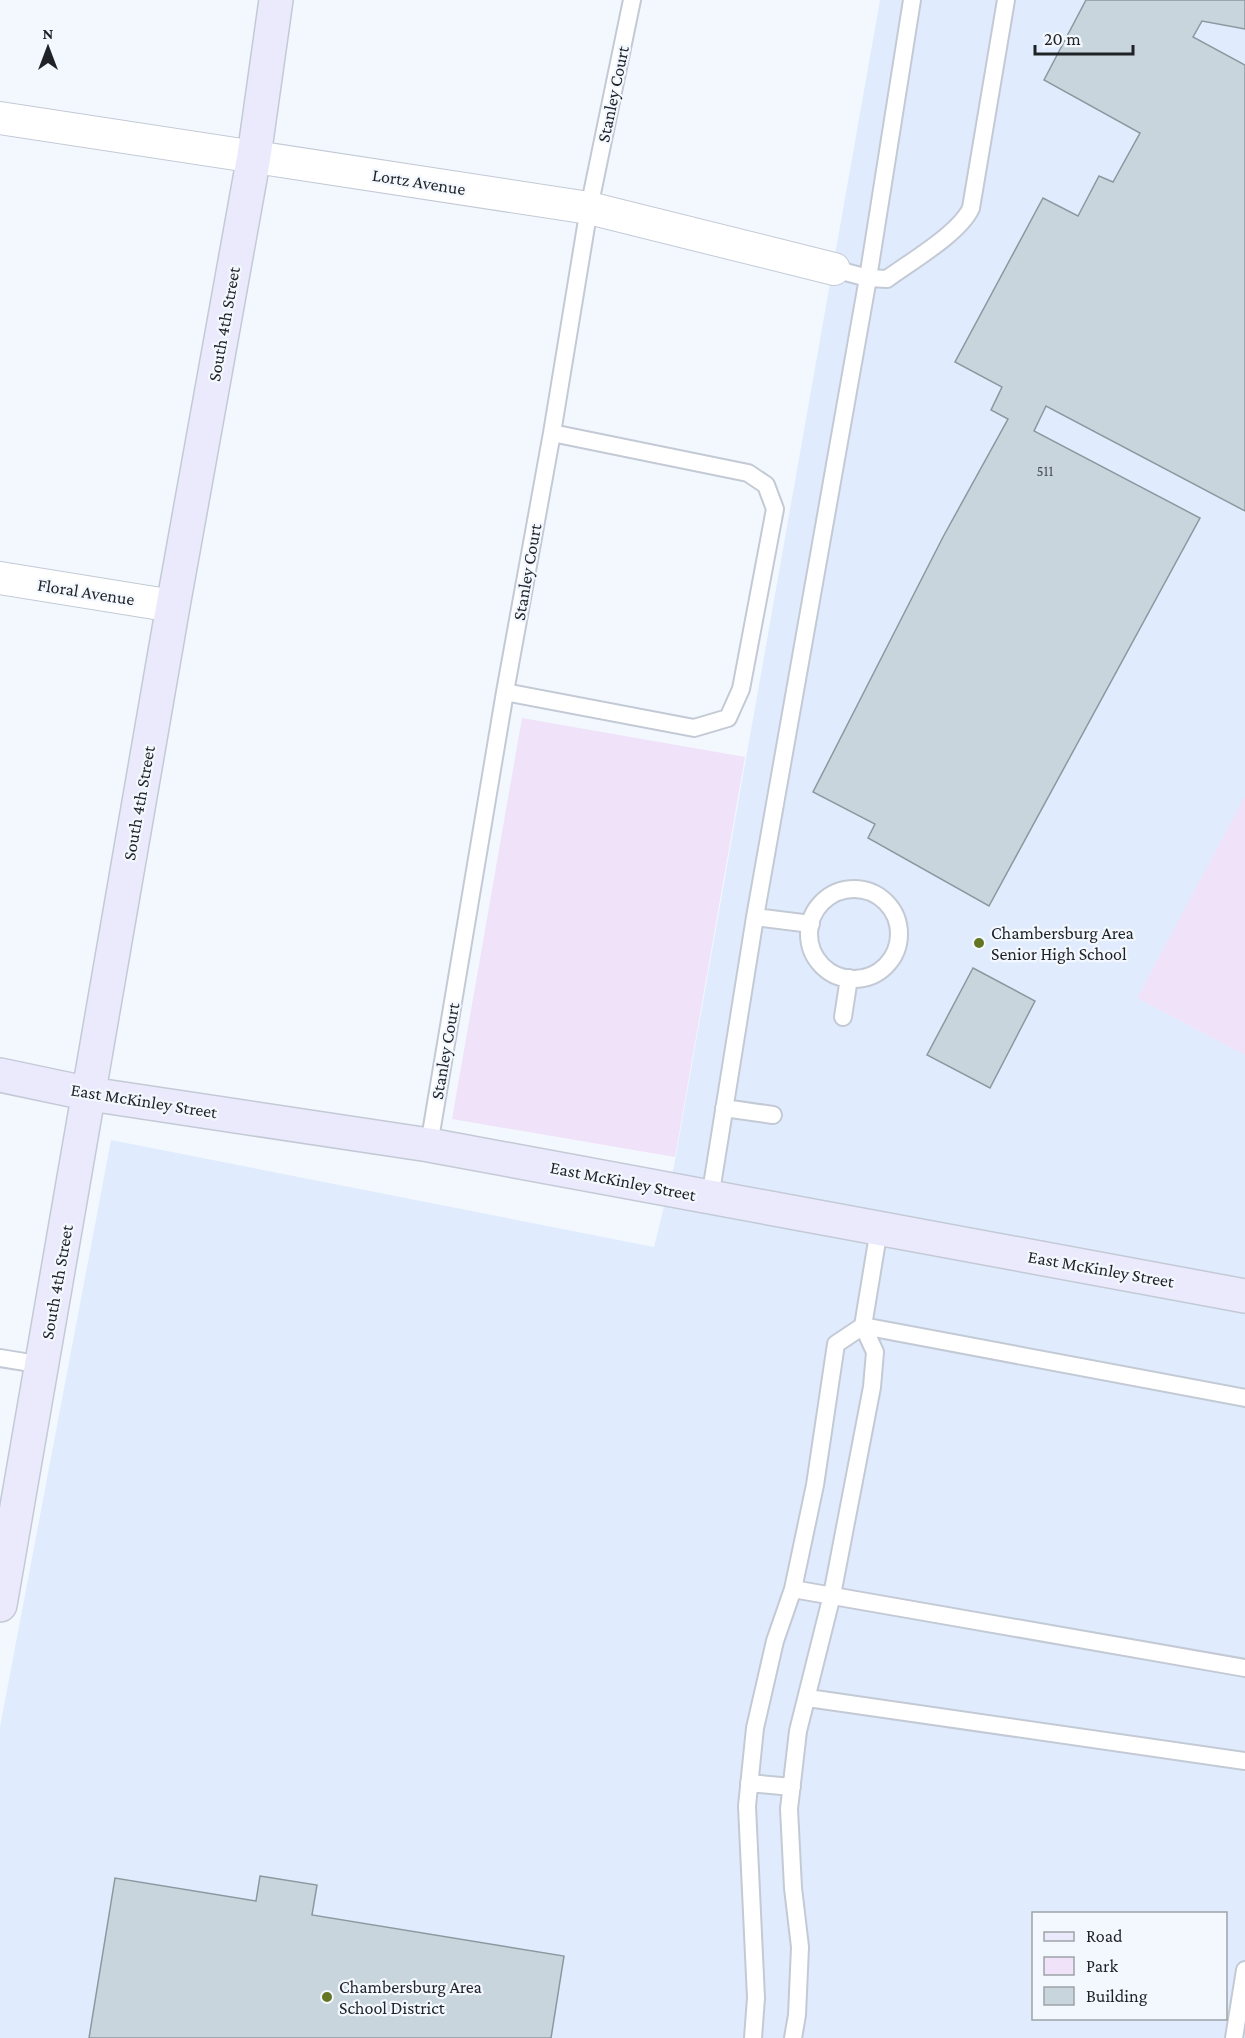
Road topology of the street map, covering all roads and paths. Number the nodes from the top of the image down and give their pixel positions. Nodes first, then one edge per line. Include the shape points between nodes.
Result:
1 (276, 0) edge
2 (632, 0) edge
3 (912, 0) edge
4 (1005, 0) edge
5 (0, 118) edge
6 (254, 156) junction
7 (589, 208) junction
8 (834, 269) joint
9 (868, 278) junction
10 (552, 433) junction
11 (0, 578) edge
12 (173, 606) junction
13 (505, 692) junction
14 (756, 917) junction
15 (811, 924) junction
16 (849, 978) junction
17 (843, 1017) dead end
18 (0, 1076) edge
19 (90, 1094) junction
20 (724, 1108) junction
21 (773, 1115) dead end
22 (429, 1145) junction
23 (710, 1198) junction
24 (879, 1229) junction
25 (1245, 1296) edge
26 (863, 1326) junction
27 (0, 1359) edge
28 (43, 1365) junction
29 (1245, 1398) edge
30 (793, 1589) junction
31 (832, 1595) junction
32 (0, 1605) edge
33 (1245, 1668) edge
34 (808, 1698) junction
35 (1245, 1761) edge
36 (749, 1783) junction
37 (792, 1787) junction
38 (1245, 1970) edge
39 (753, 2038) edge
40 (793, 2038) edge
41 (1234, 2038) edge

1 - 6 street, South 4th Street
2 - 7 lane, Stanley Court
3 - 9 lane
4 - 9 lane via 967,218 887,279
5 - 6 street, Lortz Avenue
6 - 7 street, Lortz Avenue
6 - 12 street, South 4th Street
7 - 8 street, Lortz Avenue
7 - 10 lane, Stanley Court
8 - 9 lane
9 - 14 lane
10 - 13 lane, Stanley Court
10 - 13 lane via 748,473 766,485 775,509 741,689 728,718 694,728
11 - 12 street, Floral Avenue
12 - 19 street, South 4th Street
13 - 22 lane, Stanley Court
14 - 15 lane
14 - 20 lane
15 - 16 lane via 812,949 819,962 831,972
15 - 16 lane via 818,906 843,890 873,892 894,912 899,926 895,955 874,975
16 - 17 lane
18 - 19 street, East McKinley Street
19 - 22 street, East McKinley Street
19 - 28 street, South 4th Street
20 - 21 lane
20 - 23 lane
22 - 23 street, East McKinley Street
23 - 24 street, East McKinley Street
24 - 25 street, East McKinley Street
24 - 26 lane
26 - 29 lane
26 - 30 lane via 836,1344 815,1485
26 - 31 lane via 875,1352 872,1387
27 - 28 lane
28 - 32 street, South 4th Street
30 - 31 lane
30 - 36 lane via 775,1641
31 - 33 lane
31 - 34 lane
34 - 35 lane
34 - 37 lane via 798,1731
36 - 37 lane
36 - 39 lane via 756,1998
37 - 40 lane via 789,1809 800,1947
38 - 41 lane

